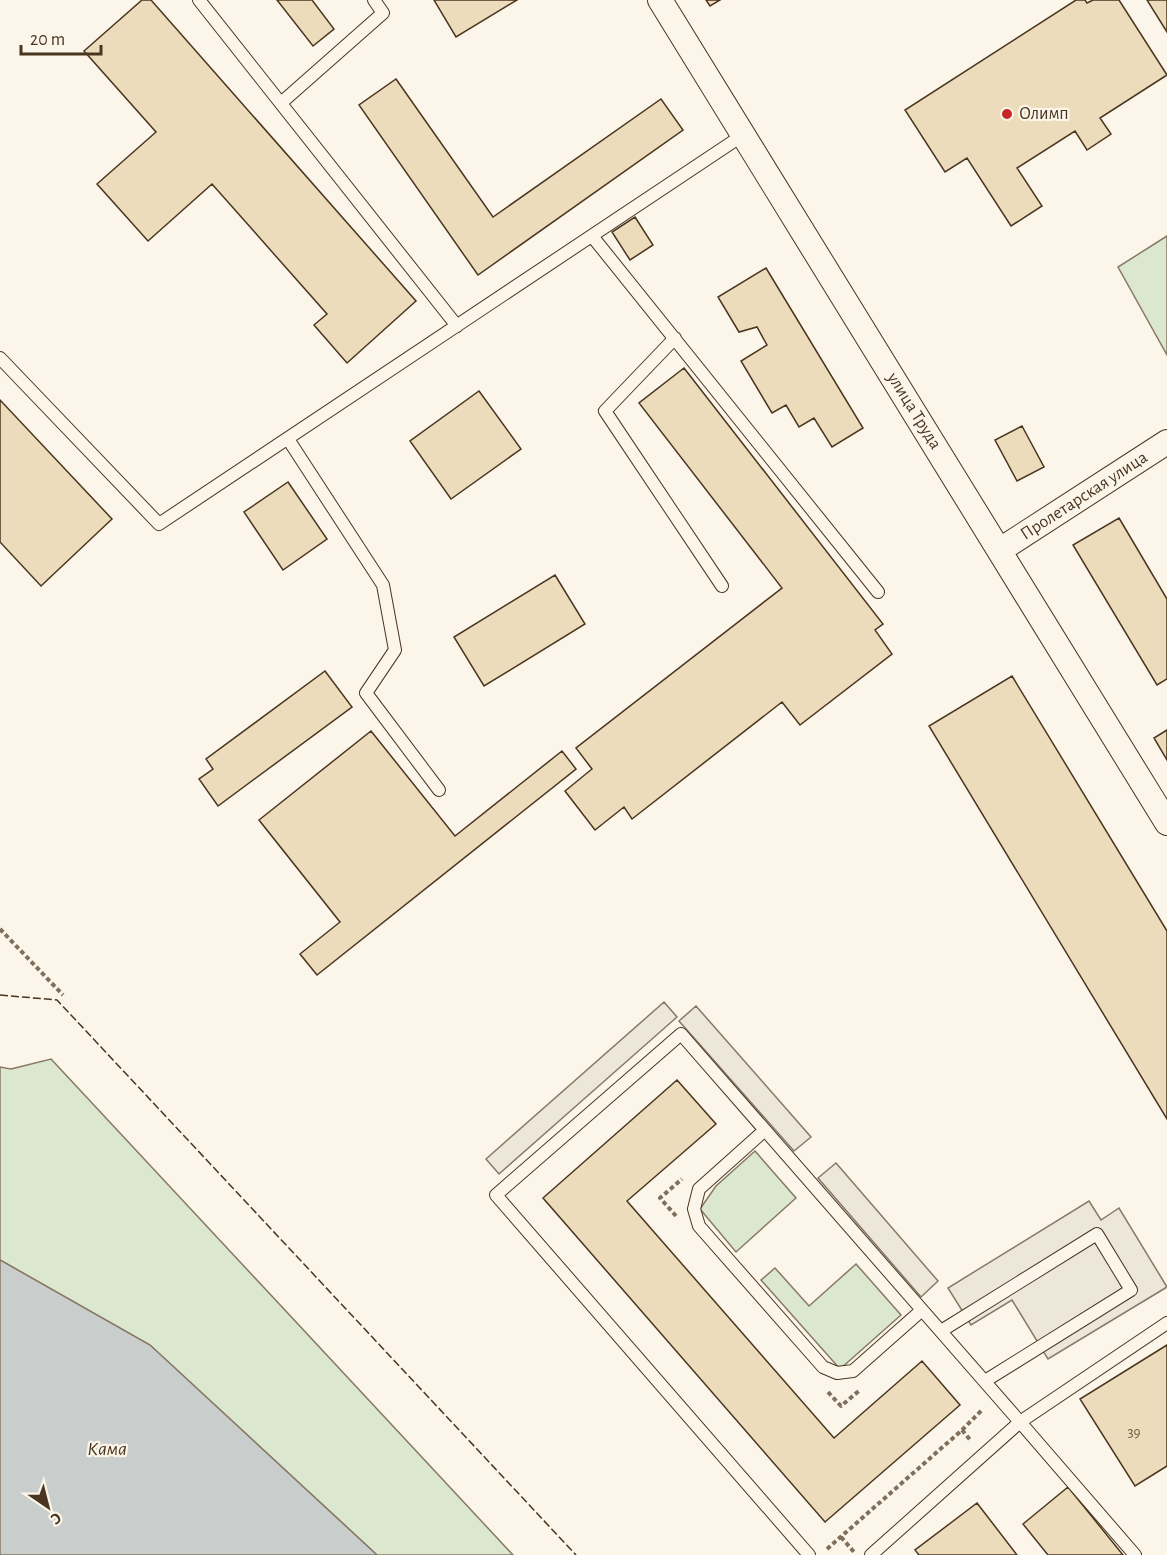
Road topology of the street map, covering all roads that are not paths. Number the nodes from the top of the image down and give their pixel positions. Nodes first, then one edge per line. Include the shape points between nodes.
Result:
1 (199, 0) edge
2 (374, 0) edge
3 (660, 0) edge
4 (281, 103) junction
5 (743, 135) junction
6 (592, 236) junction
7 (457, 326) junction
8 (675, 338) junction
9 (0, 358) edge
10 (288, 439) junction
11 (1167, 442) edge
12 (1000, 550) junction
13 (722, 586) dead end
14 (878, 592) dead end
15 (439, 790) dead end
16 (1167, 823) edge
17 (765, 1130) junction
18 (922, 1310) junction
19 (1167, 1323) edge
20 (941, 1331) junction
21 (985, 1381) junction
22 (1020, 1422) junction
23 (809, 1555) edge
24 (871, 1555) edge
25 (1135, 1555) edge

1 - 4 lane
2 - 4 lane via 383,13
3 - 5 street, улица Труда
4 - 7 lane
5 - 6 lane
5 - 12 street, улица Труда
6 - 7 lane
6 - 8 lane
7 - 10 lane
8 - 13 lane via 605,411
8 - 14 lane
9 - 10 lane via 159,524
10 - 15 lane via 383,585 395,650 366,693
11 - 12 street, Пролетарская улица
12 - 16 street, улица Труда
17 - 18 lane
17 - 18 lane via 699,1189 694,1209 699,1226 824,1367 837,1372 853,1371
17 - 23 lane via 681,1034 496,1195
18 - 20 lane
19 - 22 lane
20 - 21 lane
20 - 21 lane via 1097,1234 1131,1290
21 - 22 lane
22 - 24 lane
22 - 25 lane

